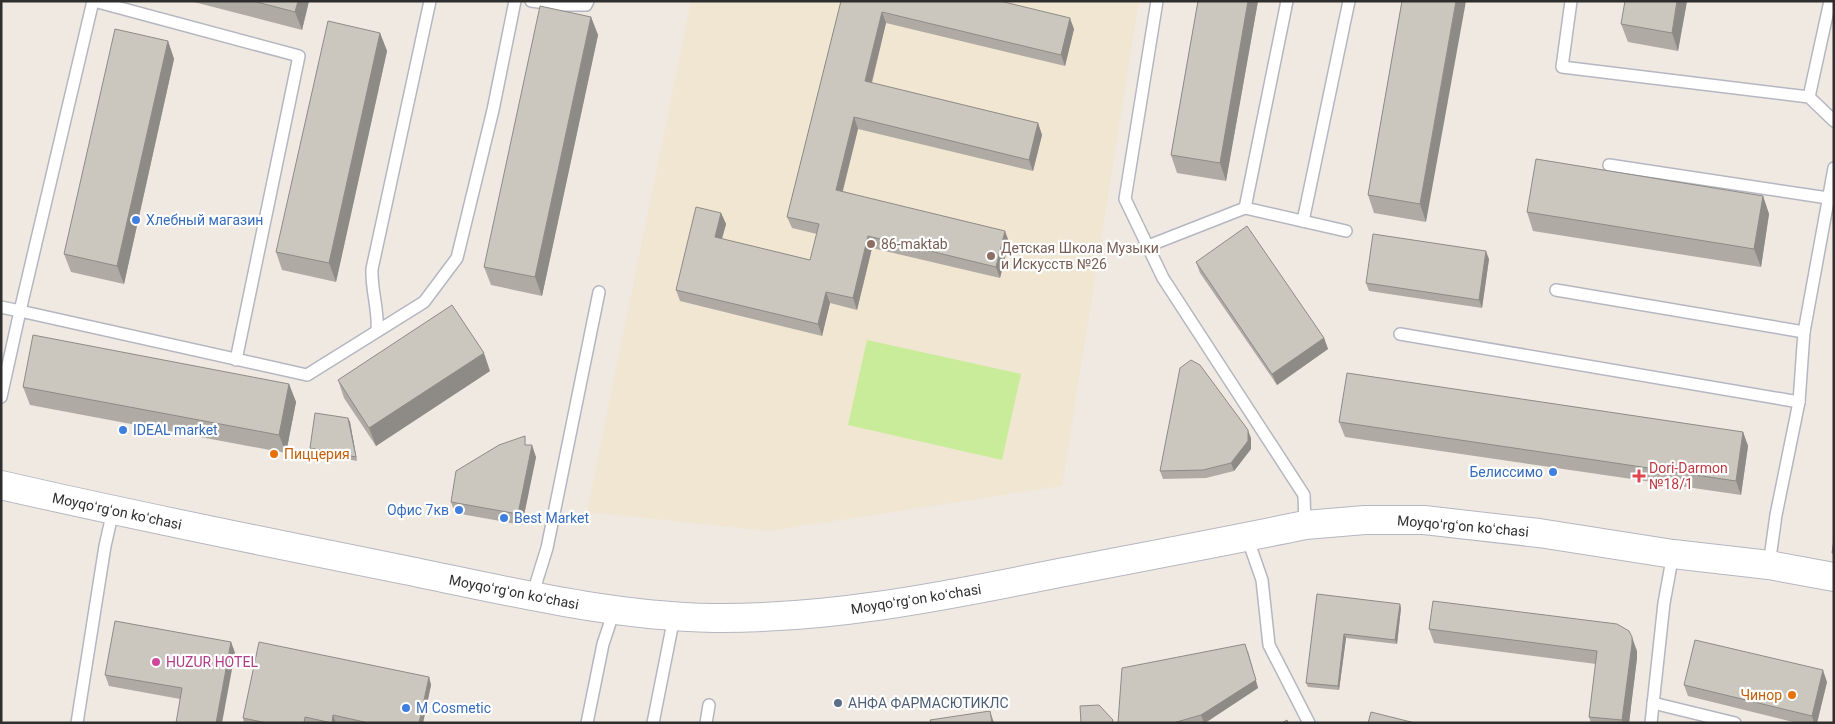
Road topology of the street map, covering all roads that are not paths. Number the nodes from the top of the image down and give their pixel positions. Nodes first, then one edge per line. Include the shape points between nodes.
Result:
1 (93, 1) edge
2 (430, 1) edge
3 (515, 1) edge
4 (531, 1) edge
5 (588, 1) edge
6 (1157, 1) edge
7 (1287, 1) edge
8 (1349, 1) edge
9 (1571, 1) edge
10 (1830, 1) edge
11 (1809, 97) junction
12 (1834, 121) edge
13 (1609, 165) dead end
14 (1834, 168) edge
15 (1828, 198) junction
16 (1245, 208) junction
17 (1303, 221) junction
18 (1346, 231) dead end
19 (1148, 246) junction
20 (1556, 290) dead end
21 (599, 292) dead end
22 (1, 307) edge
23 (20, 310) junction
24 (378, 331) junction
25 (1804, 332) junction
26 (1400, 334) dead end
27 (236, 360) junction
28 (1, 397) edge
29 (1799, 402) junction
30 (1, 485) edge
31 (113, 511) junction
32 (1305, 525) junction
33 (1247, 537) junction
34 (1673, 554) junction
35 (1769, 566) junction
36 (1834, 577) edge
37 (532, 596) junction
38 (614, 611) junction
39 (674, 617) junction
40 (1653, 703) junction
41 (709, 705) dead end
42 (77, 723) edge
43 (587, 723) edge
44 (653, 723) edge
45 (706, 723) edge
46 (1308, 723) edge
47 (1651, 723) edge
48 (1735, 723) edge

1 - 23 lane
1 - 27 lane via 299,56
2 - 24 lane via 372,269
3 - 24 lane via 493,110 457,258 424,302
4 - 5 lane via 562,5 586,5
6 - 19 lane via 1126,199
7 - 16 lane
8 - 17 lane
9 - 11 lane via 1562,68
10 - 11 lane
11 - 12 lane
13 - 15 lane
14 - 15 lane
15 - 25 lane
16 - 17 lane
16 - 19 lane
17 - 18 lane
19 - 32 lane via 1163,278 1304,495
20 - 25 lane
21 - 37 lane via 547,548
22 - 23 lane
23 - 27 lane
23 - 28 lane
24 - 27 lane via 307,375
25 - 29 lane
26 - 29 lane
29 - 35 lane
30 - 31 main road, Moyqoʻrgʻon koʻchasi
31 - 37 main road, Moyqoʻrgʻon koʻchasi
31 - 42 lane
32 - 33 main road, Moyqoʻrgʻon koʻchasi
32 - 34 main road, Moyqoʻrgʻon koʻchasi via 1424,520
33 - 39 main road, Moyqoʻrgʻon koʻchasi via 920,601 819,614
33 - 46 lane via 1262,580 1269,646
34 - 35 main road, Moyqoʻrgʻon koʻchasi
34 - 40 lane
35 - 36 main road, Moyqoʻrgʻon koʻchasi
37 - 38 main road, Moyqoʻrgʻon koʻchasi
38 - 39 main road, Moyqoʻrgʻon koʻchasi
38 - 43 lane via 603,644
39 - 44 lane
40 - 47 lane
40 - 48 lane
41 - 45 lane

